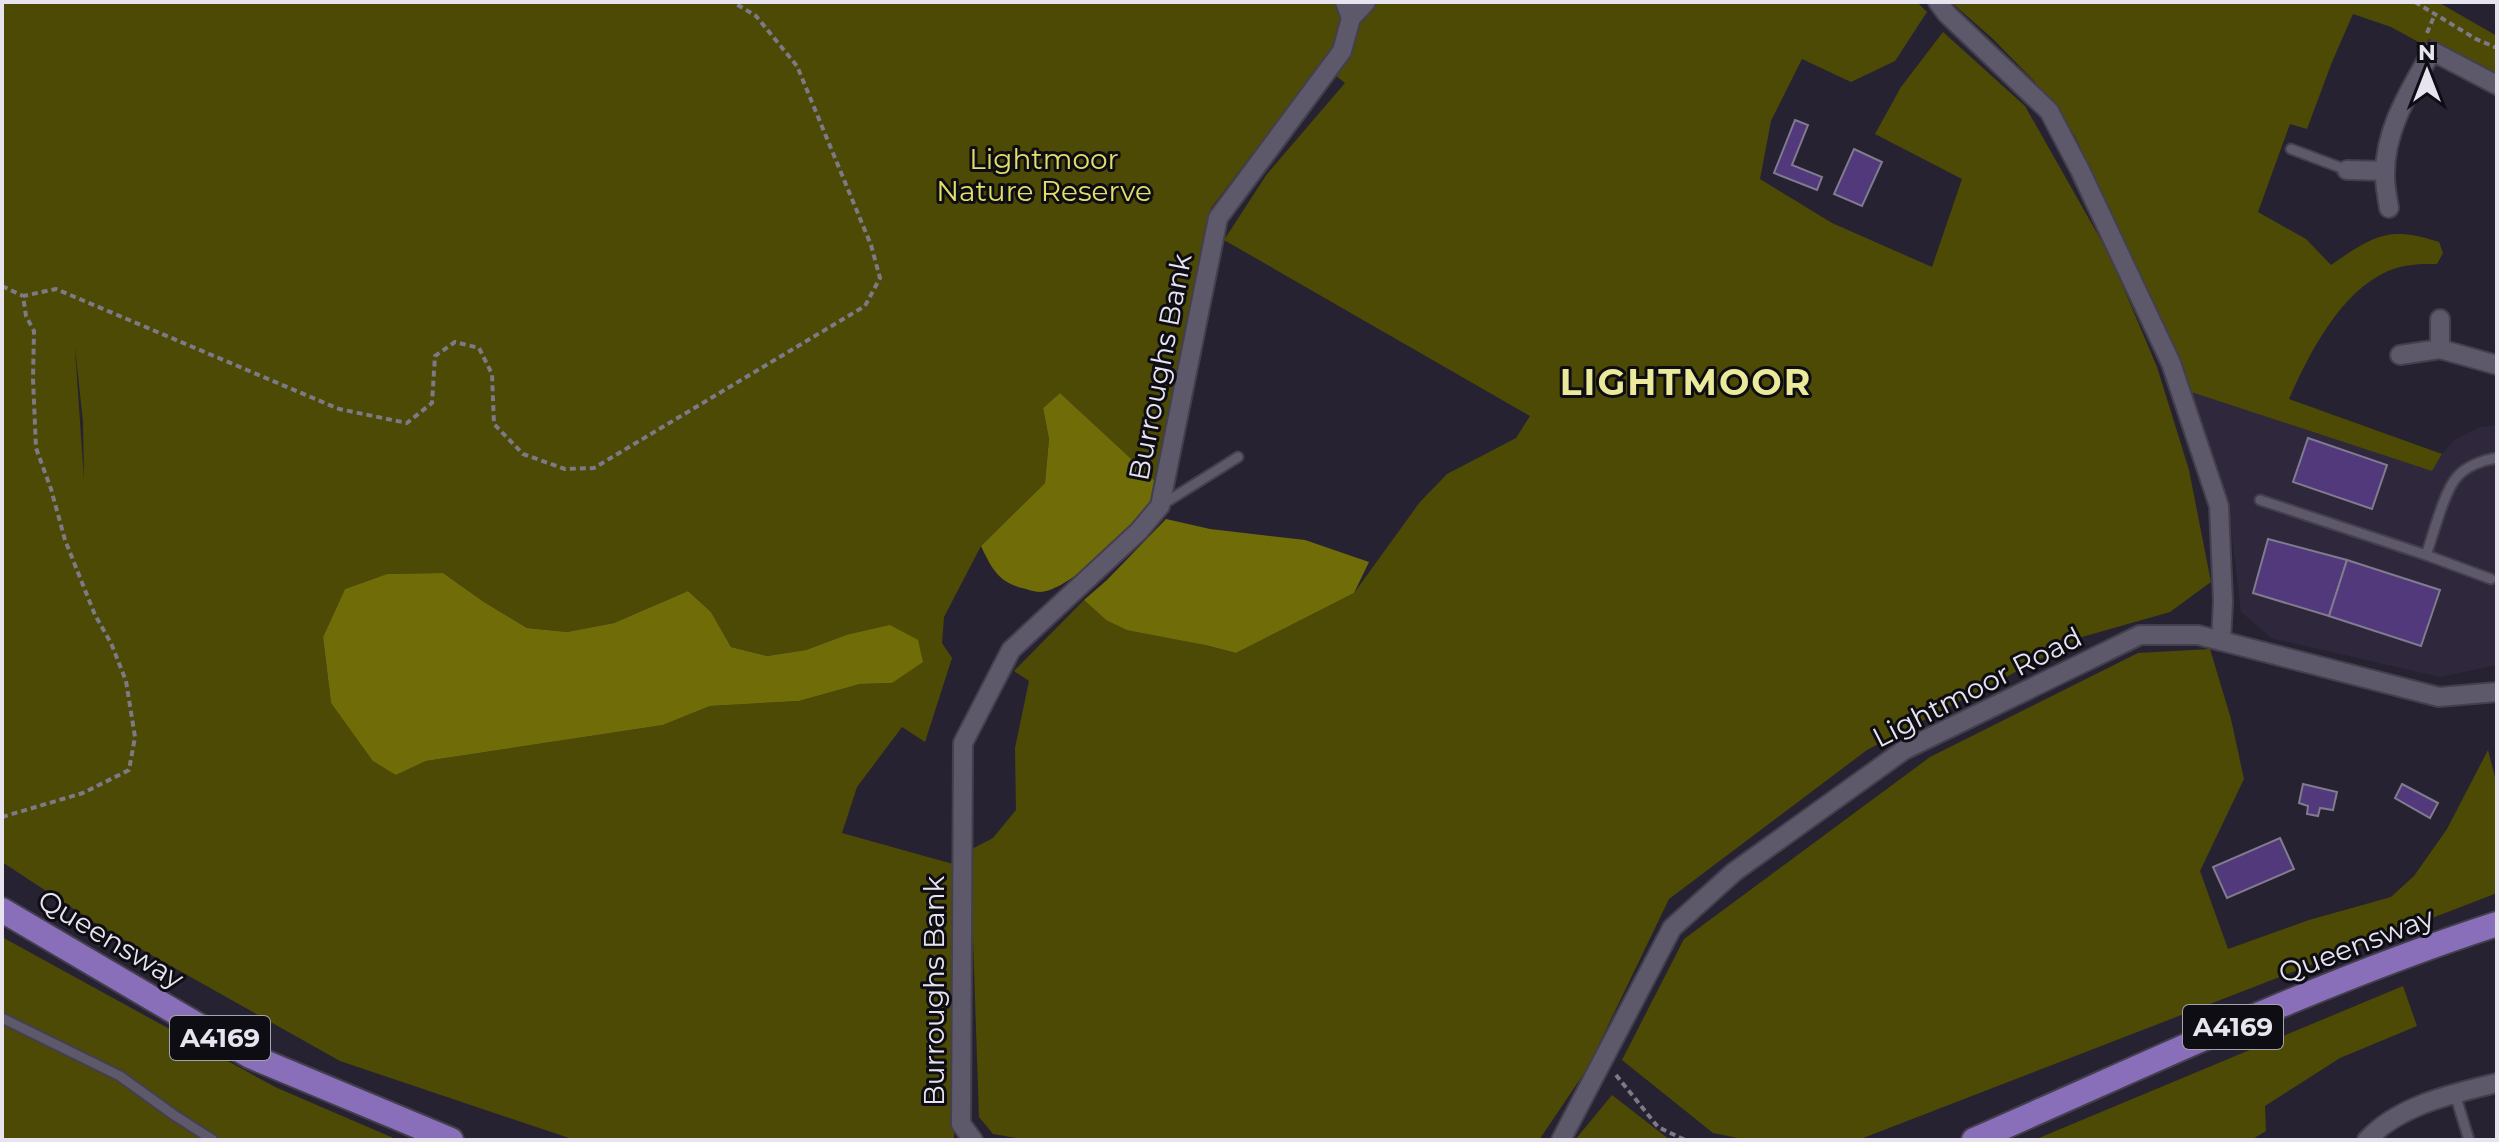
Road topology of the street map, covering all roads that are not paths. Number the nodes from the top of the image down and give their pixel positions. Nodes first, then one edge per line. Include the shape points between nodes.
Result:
1 (1366, 2) edge
2 (1938, 2) edge
3 (1348, 10) edge
4 (2497, 85) edge
5 (2291, 149) dead end
6 (2347, 170) joint
7 (2385, 171) junction
8 (2389, 208) dead end
9 (2440, 319) dead end
10 (2440, 349) junction
11 (2400, 355) dead end
12 (2497, 365) edge
13 (1238, 457) dead end
14 (2497, 458) edge
15 (2260, 500) dead end
16 (1160, 506) junction
17 (2426, 555) junction
18 (2491, 579) dead end
19 (2221, 641) junction
20 (2497, 692) edge
21 (2, 910) edge
22 (2497, 924) edge
23 (2, 1018) edge
24 (2497, 1083) edge
25 (2455, 1094) junction
26 (213, 1140) edge
27 (451, 1140) edge
28 (973, 1140) edge
29 (1561, 1140) edge
30 (1974, 1140) edge
31 (2367, 1140) edge
32 (2469, 1140) edge

1 - 3 street
2 - 19 street via 2049,111 2171,363 2219,506
3 - 16 street, Burroughs Bank via 1342,51 1218,218
4 - 7 street via 2432,51 2397,113
5 - 6 lane
6 - 7 street
7 - 8 street
9 - 10 street
10 - 11 street
10 - 12 street
13 - 16 lane
14 - 17 lane via 2457,476
15 - 17 lane
16 - 28 street, Burroughs Bank via 1011,650 963,743 961,1124
17 - 18 lane
19 - 20 street, Lightmoor Road via 2439,697
19 - 29 street, Lightmoor Road via 2198,635 2140,635 1904,750 1734,872 1672,928
21 - 27 main road, Queensway / A4169 via 250,1056
22 - 30 main road, Queensway / A4169 via 2281,1006
23 - 26 lane via 120,1076
24 - 25 street
25 - 31 street via 2397,1116
25 - 32 lane

